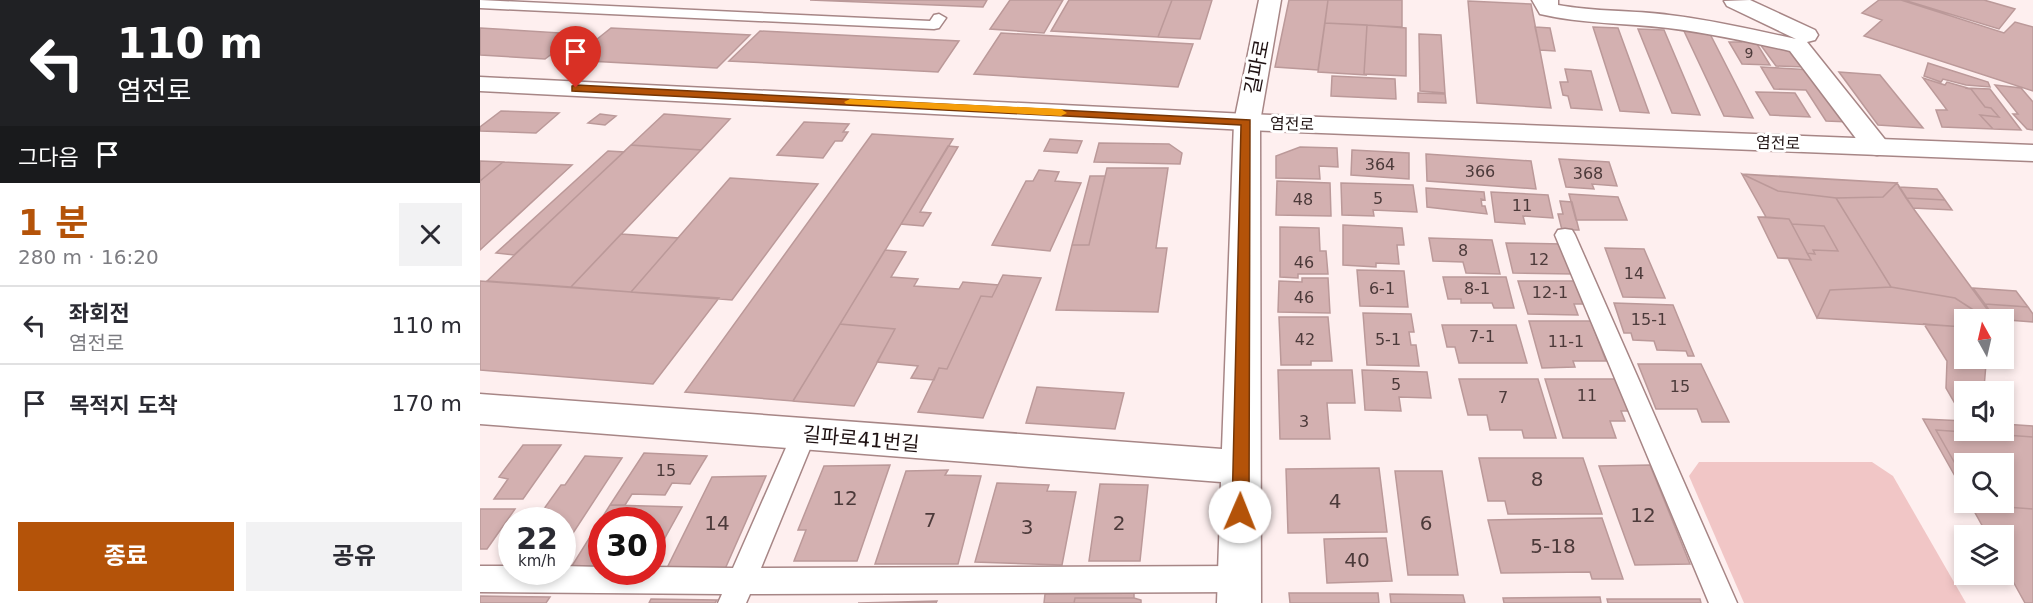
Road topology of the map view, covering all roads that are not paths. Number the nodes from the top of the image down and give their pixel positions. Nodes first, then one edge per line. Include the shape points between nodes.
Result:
1 (724, 0) edge
2 (1270, 0) edge
3 (1543, 0) edge
4 (1735, 1) edge
5 (480, 4) edge
6 (707, 14) junction
7 (939, 18) dead end
8 (1798, 46) junction
9 (480, 84) edge
10 (1246, 122) junction
11 (1877, 147) junction
12 (2033, 153) edge
13 (1565, 235) dead end
14 (480, 409) edge
15 (804, 434) junction
16 (1241, 467) junction
17 (480, 579) edge
18 (1239, 591) edge
19 (736, 592) edge
20 (1723, 603) edge

1 - 6 lane
2 - 10 street, 길파로
3 - 8 street via 1547,0 1548,9 1581,16 1667,21
4 - 8 street via 1809,36
5 - 6 lane
6 - 7 lane via 934,25
8 - 11 street
9 - 10 street, 염전로
10 - 11 street, 염전로
10 - 16 street, 길파로
11 - 12 street, 염전로
13 - 20 lane
14 - 15 street, 길파로41번길
15 - 16 street, 길파로41번길
15 - 19 lane
16 - 18 street, 길파로
17 - 19 lane
18 - 19 lane

